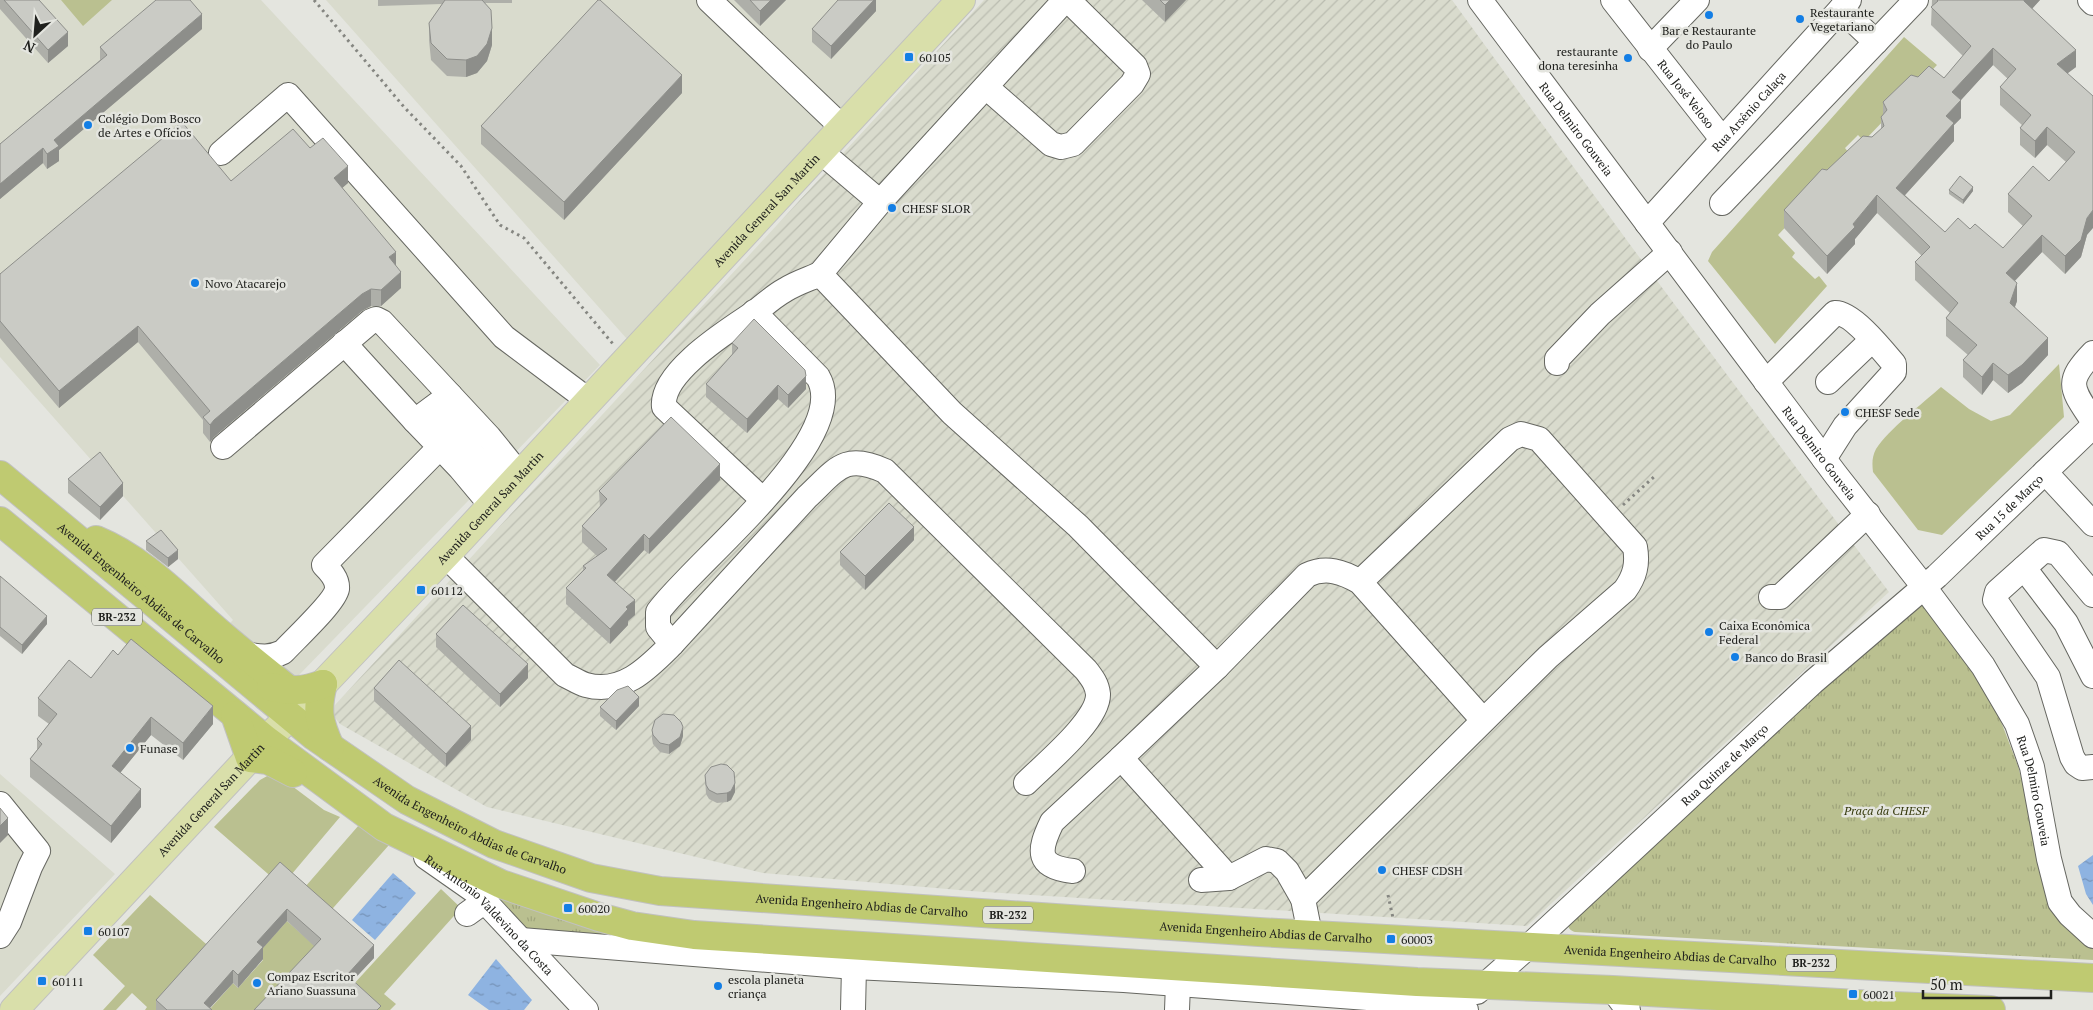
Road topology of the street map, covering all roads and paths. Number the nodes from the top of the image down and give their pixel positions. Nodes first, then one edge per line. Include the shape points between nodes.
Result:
1 (314, 0) edge
2 (709, 0) edge
3 (960, 0) edge
4 (1067, 0) edge
5 (1480, 0) edge
6 (1613, 0) edge
7 (1696, 0) edge
8 (1916, 0) edge
9 (2090, 0) edge
10 (2093, 3) edge
11 (1845, 4) edge
12 (1876, 42) junction
13 (1650, 49) junction
14 (986, 87) junction
15 (842, 127) junction
16 (1722, 139) junction
17 (820, 150) junction
18 (221, 153) dead end
19 (880, 202) junction
20 (1722, 203) dead end
21 (1647, 222) junction
22 (1670, 252) junction
23 (820, 274) junction
24 (754, 312) junction
25 (1872, 340) junction
26 (344, 343) junction
27 (2093, 353) edge
28 (626, 360) junction
29 (1556, 363) dead end
30 (1766, 382) junction
31 (1828, 382) dead end
32 (588, 400) junction
33 (433, 408) junction
34 (2093, 421) edge
35 (2093, 426) edge
36 (223, 447) dead end
37 (440, 447) junction
38 (1824, 459) junction
39 (2045, 472) junction
40 (0, 475) edge
41 (1656, 475) dead end
42 (505, 490) junction
43 (763, 500) junction
44 (1868, 514) junction
45 (1610, 518) junction
46 (0, 520) edge
47 (2093, 524) edge
48 (64, 529) junction
49 (444, 555) junction
50 (2024, 568) junction
51 (1360, 582) junction
52 (1924, 587) junction
53 (2093, 595) edge
54 (1772, 597) dead end
55 (672, 644) junction
56 (243, 654) junction
57 (1217, 667) junction
58 (2093, 676) edge
59 (323, 684) junction
60 (289, 703) junction
61 (1484, 720) junction
62 (330, 747) junction
63 (258, 749) junction
64 (1122, 758) junction
65 (2093, 766) edge
66 (1026, 783) dead end
67 (0, 804) edge
68 (374, 820) junction
69 (494, 844) junction
70 (1073, 871) dead end
71 (1229, 878) junction
72 (1201, 880) dead end
73 (474, 894) junction
74 (1303, 899) junction
75 (1310, 934) junction
76 (0, 936) edge
77 (2093, 936) edge
78 (521, 940) junction
79 (586, 946) junction
80 (1529, 946) junction
81 (854, 967) junction
82 (2093, 978) edge
83 (1178, 984) junction
84 (1486, 984) junction
85 (1530, 986) junction
86 (565, 988) junction
87 (1620, 1000) edge
88 (1779, 1005) edge
89 (1462, 1008) edge
90 (14, 1010) edge
91 (586, 1010) edge
92 (853, 1010) edge
93 (1177, 1010) edge
94 (1991, 1010) edge

1 - 28 path via 404,107 461,166 500,225 524,238
2 - 15 street
3 - 15 main road, Avenida General San Martin
4 - 14 street
4 - 14 street via 1135,66 1138,74 1132,84 1073,144 1061,147 1051,144
5 - 21 street, Rua Delmiro Gouveia
6 - 13 street, Rua José Veloso
7 - 13 street
8 - 12 street
9 - 10 street
11 - 12 street
11 - 16 street, Rua Arsênio Calaça
12 - 20 street
13 - 16 street, Rua José Veloso
14 - 19 street
15 - 17 main road, Avenida General San Martin
16 - 21 street, Rua Arsênio Calaça
17 - 19 street
17 - 28 main road, Avenida General San Martin
18 - 32 street via 288,95 504,337
19 - 23 street
21 - 22 street, Rua Delmiro Gouveia
22 - 29 street via 1600,314
22 - 30 street, Rua Delmiro Gouveia
23 - 24 street via 785,290
23 - 57 street via 952,413 1078,526
24 - 43 street via 818,376 824,392 812,436
24 - 43 street via 690,361 670,384 664,406
25 - 30 street via 1845,314 1835,313
25 - 31 street
25 - 38 street via 1894,364 1894,372 1844,426
26 - 33 street
26 - 33 street via 371,321 382,322
26 - 36 street
27 - 34 street via 2077,371 2074,386
28 - 32 main road, Avenida General San Martin
30 - 38 street, Rua Delmiro Gouveia
32 - 42 main road, Avenida General San Martin
33 - 37 street
33 - 42 street
35 - 39 street, Rua 15 de Março
37 - 42 street via 460,468
37 - 56 street via 324,565 332,573 336,592 283,652 265,657
38 - 44 street, Rua Delmiro Gouveia
39 - 47 street
39 - 52 street, Rua 15 de Março
40 - 48 highway, Avenida Engenheiro Abdias de Carvalho / BR-232
41 - 45 path
42 - 49 main road, Avenida General San Martin
43 - 55 street via 658,612 658,627
44 - 52 street, Rua Delmiro Gouveia
44 - 54 street via 1778,599
45 - 51 street via 1538,439 1522,434 1510,440
45 - 61 street via 1635,548 1637,561 1632,581
46 - 48 highway
46 - 63 highway, BR-232 via 234,713
48 - 56 highway via 107,544 134,560
48 - 60 highway, Avenida Engenheiro Abdias de Carvalho / BR-232 via 247,682
49 - 55 street via 565,675 585,685 610,686 629,681 646,671
49 - 59 main road, Avenida General San Martin
50 - 53 street via 2044,550 2058,553
50 - 58 street via 2066,623
50 - 65 street via 1997,592 1995,600 2048,677 2076,764 2082,768
51 - 57 street via 1343,572 1331,570 1317,570 1307,575
51 - 61 street
52 - 77 street, Rua Delmiro Gouveia via 1983,666 2017,724 2032,767 2060,902
52 - 80 street, Rua Quinze de Março via 1813,682
55 - 66 street via 827,478 856,462 871,465 885,471 1096,683 1098,695 1092,715
56 - 60 highway
57 - 64 street
59 - 60 main road, Avenida General San Martin
59 - 62 highway via 318,711
60 - 62 highway, Avenida Engenheiro Abdias de Carvalho / BR-232
60 - 63 main road, Avenida General San Martin
61 - 74 street
62 - 69 highway, Avenida Engenheiro Abdias de Carvalho / BR-232 via 407,800
63 - 68 highway, BR-232
63 - 90 main road, Avenida General San Martin
64 - 70 street via 1052,822 1045,836 1042,851 1046,863 1056,870
64 - 71 street
67 - 76 street via 38,851 9,922
68 - 69 highway via 429,838
68 - 73 highway, BR-232
69 - 73 highway via 481,848 474,856
69 - 75 highway, Avenida Engenheiro Abdias de Carvalho / BR-232 via 591,878 660,891
71 - 72 street
71 - 74 street via 1266,859 1273,859 1287,871
73 - 78 street, Rua Antônio Valdevino da Costa
73 - 84 highway, BR-232 via 501,884 632,926 694,935
74 - 75 street
75 - 80 highway, Avenida Engenheiro Abdias de Carvalho / BR-232
78 - 79 street
78 - 86 street, Rua Antônio Valdevino da Costa
79 - 81 street
79 - 86 street via 574,950 565,960 562,977
80 - 82 highway, Avenida Engenheiro Abdias de Carvalho / BR-232
80 - 84 street, Rua Quinze de Março
80 - 85 street
81 - 83 street
81 - 92 street
83 - 89 street
83 - 93 street
84 - 85 highway, BR-232
84 - 89 street, Rua Quinze de Março
85 - 87 highway, BR-232
86 - 91 street, Rua Antônio Valdevino da Costa
87 - 88 highway, BR-232
88 - 94 highway, BR-232

